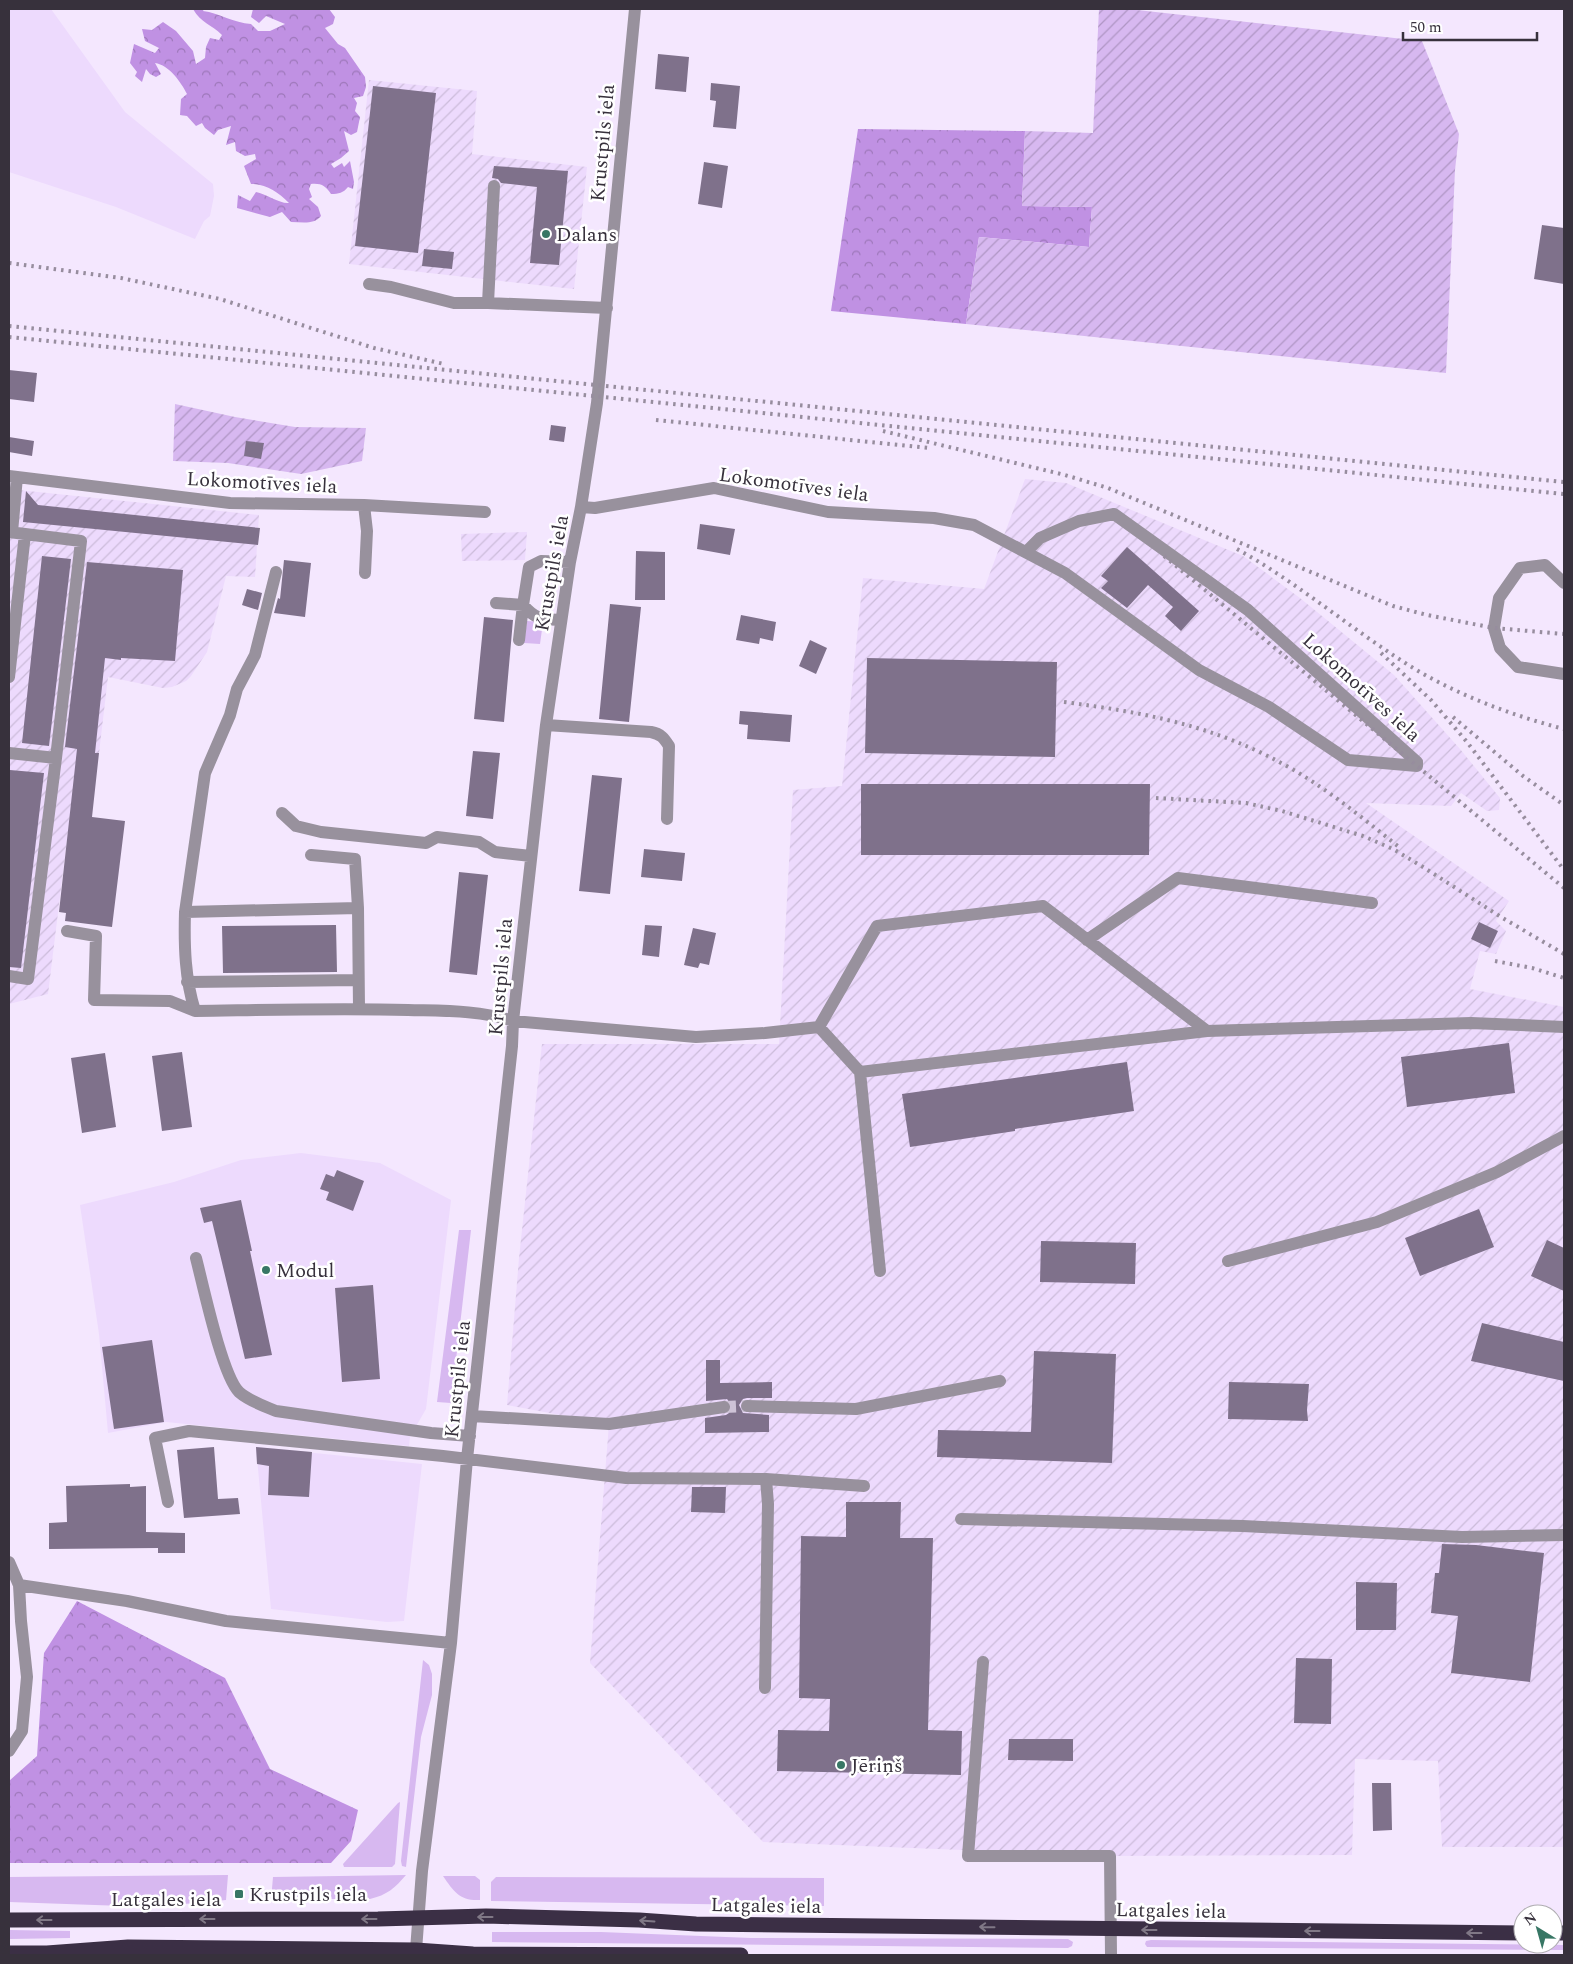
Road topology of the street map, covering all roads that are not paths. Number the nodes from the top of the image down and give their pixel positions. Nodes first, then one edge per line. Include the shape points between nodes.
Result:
1 (635, 9) edge
2 (494, 186) dead end
3 (369, 284) dead end
4 (488, 303) junction
5 (607, 308) junction
6 (13, 476) edge
7 (364, 505) junction
8 (581, 507) junction
9 (485, 512) dead end
10 (10, 532) edge
11 (25, 534) junction
12 (1026, 552) junction
13 (570, 562) junction
14 (276, 572) dead end
15 (365, 573) dead end
16 (1564, 583) edge
17 (496, 603) dead end
18 (523, 605) junction
19 (561, 620) junction
20 (519, 640) dead end
21 (1564, 674) edge
22 (9, 677) edge
23 (546, 725) junction
24 (9, 754) edge
25 (56, 758) junction
26 (282, 813) dead end
27 (666, 819) dead end
28 (311, 855) dead end
29 (531, 856) junction
30 (1372, 903) dead end
31 (358, 908) junction
32 (185, 912) junction
33 (67, 931) dead end
34 (1087, 940) junction
35 (9, 976) edge
36 (358, 980) junction
37 (188, 982) junction
38 (359, 1008) junction
39 (195, 1012) junction
40 (513, 1021) junction
41 (1564, 1027) edge
42 (819, 1028) junction
43 (1207, 1031) junction
44 (860, 1072) junction
45 (1564, 1136) edge
46 (196, 1258) dead end
47 (1228, 1261) dead end
48 (880, 1271) dead end
49 (1000, 1381) dead end
50 (747, 1406) tunnel mouth
51 (724, 1407) tunnel mouth
52 (472, 1416) junction
53 (470, 1436) junction
54 (467, 1459) junction
55 (766, 1480) junction
56 (864, 1486) dead end
57 (168, 1502) dead end
58 (961, 1519) dead end
59 (1564, 1535) edge
60 (9, 1562) edge
61 (19, 1585) junction
62 (451, 1643) junction
63 (983, 1662) dead end
64 (765, 1688) dead end
65 (9, 1751) edge
66 (418, 1919) junction
67 (9, 1920) edge
68 (1111, 1929) junction
69 (1513, 1933) edge
70 (416, 1950) junction
71 (125, 1951) edge
72 (9, 1953) edge
73 (49, 1954) edge
74 (704, 1955) edge
75 (741, 1955) edge
76 (1111, 1955) edge

1 - 5 street, Krustpils iela
2 - 4 street
3 - 4 street via 454,303
4 - 5 street
5 - 8 street, Krustpils iela
6 - 7 street, Lokomotīves iela via 230,503
6 - 10 street
7 - 9 street, Lokomotīves iela
7 - 15 street via 367,531
8 - 12 street, Lokomotīves iela via 602,507 714,488 828,512 934,518 974,525
8 - 13 street, Krustpils iela
10 - 11 street
11 - 22 street
11 - 25 street via 81,541
12 - 12 street, Lokomotīves iela via 1065,573 1199,670 1269,707 1348,760 1417,766 1417,762 1248,610 1114,514 1079,522 1040,538
13 - 18 street via 542,561 529,567
13 - 19 street, Krustpils iela
14 - 32 street via 255,655 237,690 205,773
16 - 21 street via 1545,565 1520,568 1500,598 1494,628 1500,648 1518,667
17 - 18 street
18 - 19 street via 532,616
18 - 20 street
19 - 23 street, Krustpils iela
23 - 27 street via 659,734 669,746
23 - 29 street, Krustpils iela
24 - 25 street
25 - 35 street via 28,979
26 - 29 street via 296,826 321,832 426,843 437,837 479,842 495,852
28 - 31 street via 355,859
29 - 40 street, Krustpils iela
30 - 34 street via 1178,878
31 - 32 street
31 - 36 street
32 - 37 street
33 - 39 street via 96,936 94,1000 170,1001
34 - 42 street via 1043,906 877,926
34 - 43 street
36 - 37 street
36 - 38 street
37 - 39 street
38 - 39 street
38 - 40 street via 471,1012
40 - 42 street via 696,1037
40 - 52 street, Krustpils iela
41 - 43 street via 1471,1023
42 - 44 street
43 - 44 street
44 - 48 street
45 - 47 street via 1497,1172 1377,1222
46 - 53 street via 226,1369 238,1391 276,1410
49 - 50 street via 856,1409
51 - 52 street via 609,1424
52 - 53 street, Krustpils iela
53 - 54 street, Krustpils iela
54 - 55 street via 626,1478
54 - 57 street via 189,1431 155,1438
54 - 62 street, Krustpils iela
55 - 56 street
55 - 64 street
58 - 59 street via 1243,1526 1462,1537
60 - 61 street
61 - 62 street via 127,1601 226,1621
61 - 65 street via 27,1677 22,1732
62 - 66 street, Krustpils iela
63 - 68 street via 968,1856 1110,1856
66 -> 67 highway, Latgales iela
68 -> 66 highway, Latgales iela via 696,1924 486,1916
66 - 70 street, Krustpils iela
69 -> 68 highway, Latgales iela
68 - 76 street
70 - 71 highway
70 - 74 highway via 473,1954
71 - 73 highway
72 - 73 highway
74 - 75 highway

